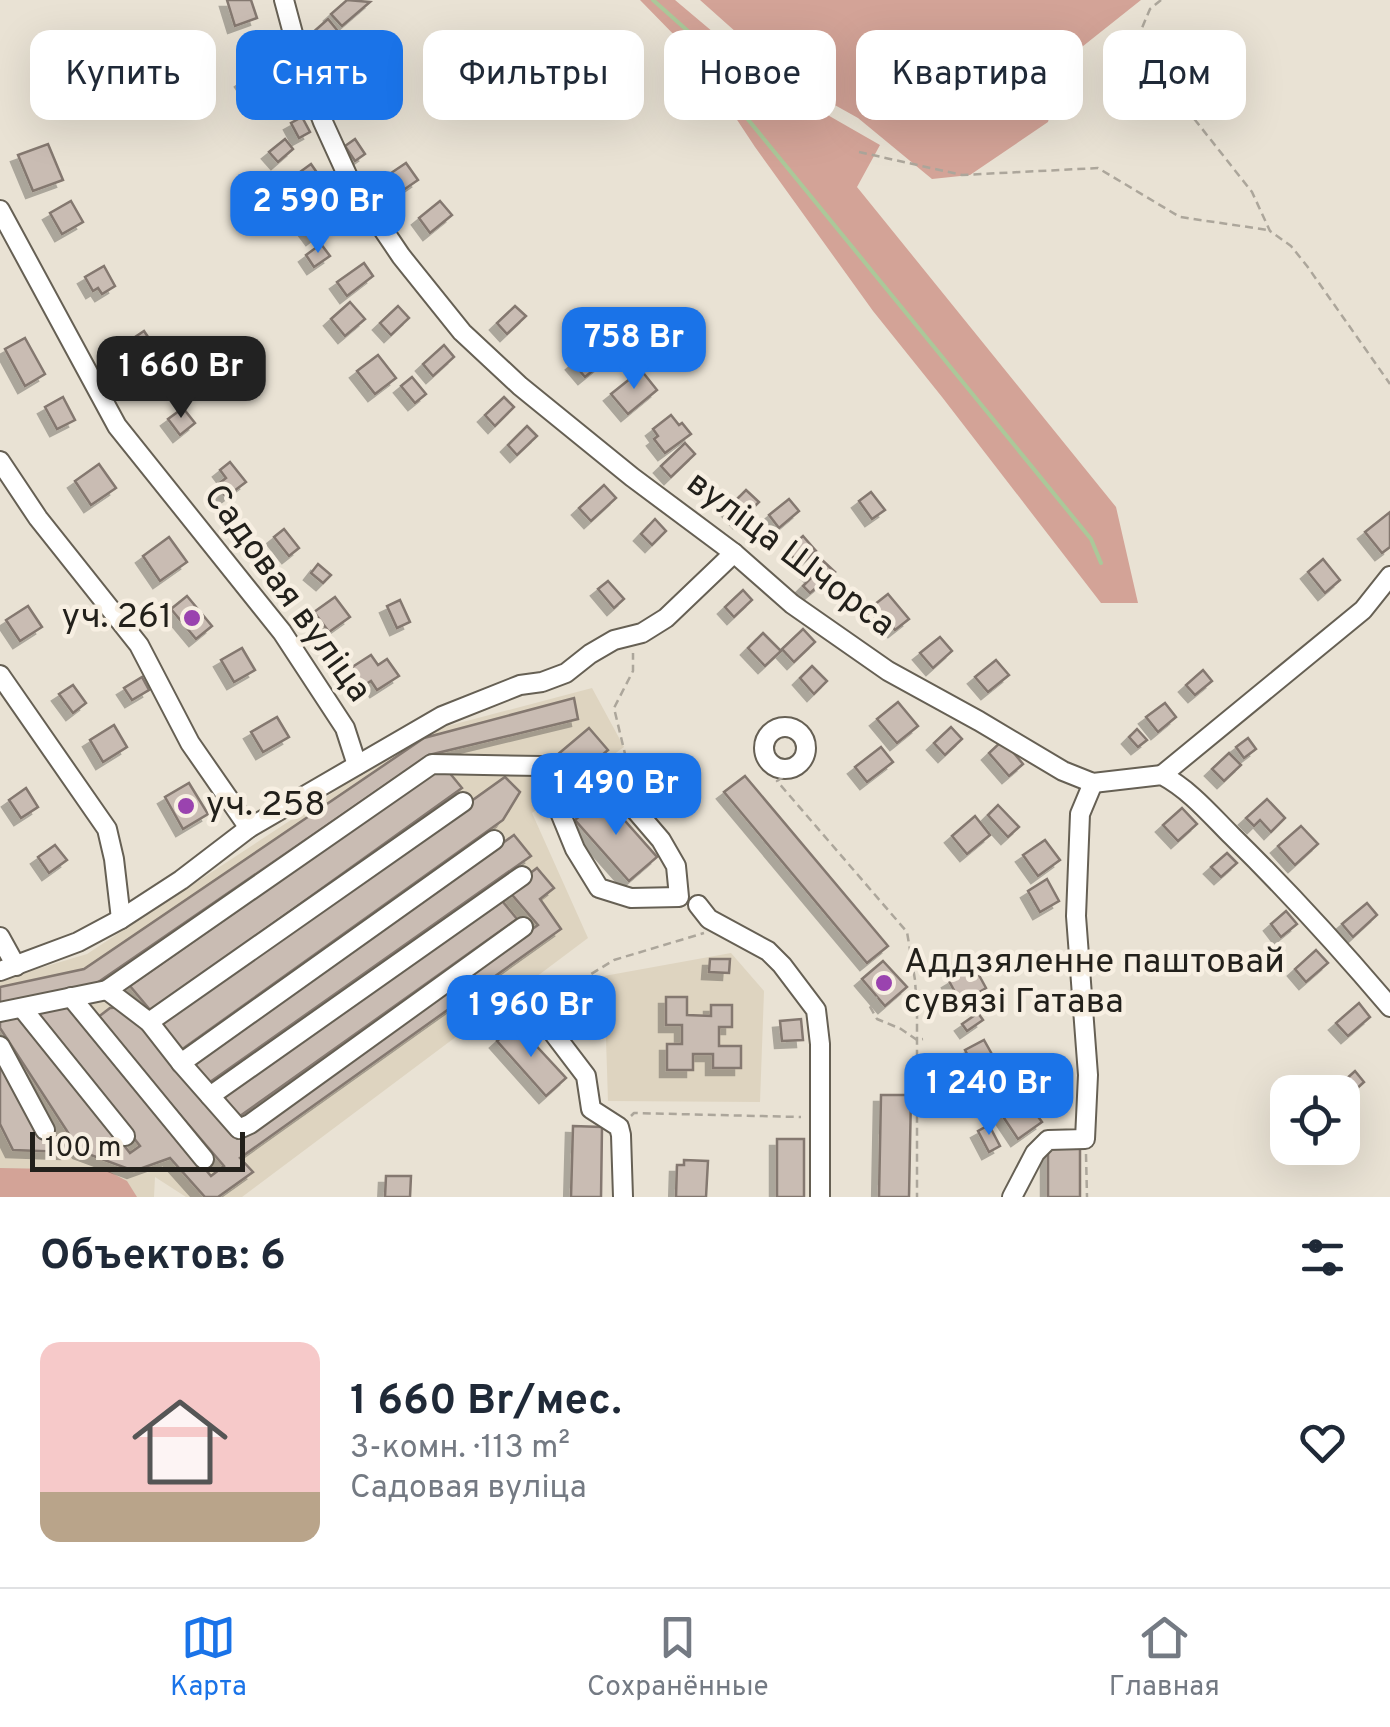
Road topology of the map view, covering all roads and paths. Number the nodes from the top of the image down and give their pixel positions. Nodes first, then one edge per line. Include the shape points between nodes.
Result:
1 (284, 0) edge
2 (1161, 0) edge
3 (859, 152) dead end
4 (0, 210) edge
5 (1270, 230) junction
6 (1390, 384) edge
7 (0, 461) edge
8 (734, 553) junction
9 (1390, 576) edge
10 (633, 635) junction
11 (0, 675) edge
12 (357, 764) junction
13 (1162, 775) junction
14 (783, 777) dead end
15 (1093, 784) junction
16 (625, 798) dead end
17 (463, 802) dead end
18 (639, 814) junction
19 (249, 828) junction
20 (494, 840) dead end
21 (522, 876) dead end
22 (698, 904) dead end
23 (121, 919) junction
24 (724, 926) junction
25 (523, 927) dead end
26 (0, 937) edge
27 (8, 968) edge
28 (456, 977) junction
29 (107, 990) junction
30 (877, 997) dead end
31 (70, 998) junction
32 (1390, 1007) edge
33 (22, 1008) junction
34 (534, 1009) junction
35 (0, 1012) edge
36 (149, 1022) junction
37 (920, 1040) junction
38 (0, 1046) edge
39 (181, 1063) junction
40 (210, 1096) junction
41 (820, 1117) junction
42 (618, 1127) junction
43 (45, 1130) dead end
44 (124, 1136) dead end
45 (1086, 1139) junction
46 (204, 1159) dead end
47 (623, 1197) edge
48 (820, 1197) edge
49 (916, 1197) edge
50 (1012, 1197) edge
51 (1088, 1197) edge

1 - 8 street, вуліца Шчорса via 302,67 349,179 462,332 520,386
2 - 5 path via 1139,35 1252,192
3 - 5 path via 962,175 1098,168 1180,217
4 - 12 street, Садовая вуліца via 116,426 282,632 345,728
5 - 6 path via 1308,266
7 - 19 street via 139,645 190,744
8 - 10 street via 666,618
8 - 15 street, вуліца Шчорса via 792,604 888,671
9 - 13 street via 1363,610
10 - 12 street via 614,640 566,674 442,716
10 - 18 path via 634,671 614,708
11 - 23 street via 107,829
12 - 19 street
13 - 15 street
13 - 32 street via 1252,856
14 - 37 path via 777,782 906,932
15 - 45 street via 1080,814 1076,916
16 - 18 street
17 - 36 street
18 - 29 street via 676,866 679,896 632,898 600,888 575,849 541,766 432,764
19 - 23 street
20 - 39 street
21 - 40 street
22 - 24 street
23 - 27 street
24 - 34 path via 614,960
24 - 41 street via 768,951 816,1010
25 - 28 street
26 - 27 street
28 - 34 path via 492,1022
28 - 40 street via 250,1124 239,1129
29 - 31 street
29 - 36 street
30 - 37 path via 869,1005 877,1020
31 - 33 street
31 - 46 street
33 - 35 street
33 - 44 street
34 - 42 street via 586,1076 590,1109
36 - 39 street
37 - 49 path
38 - 43 street
39 - 40 street
41 - 42 path via 634,1113
41 - 48 street
42 - 47 street
45 - 50 street via 1048,1140
45 - 51 path

